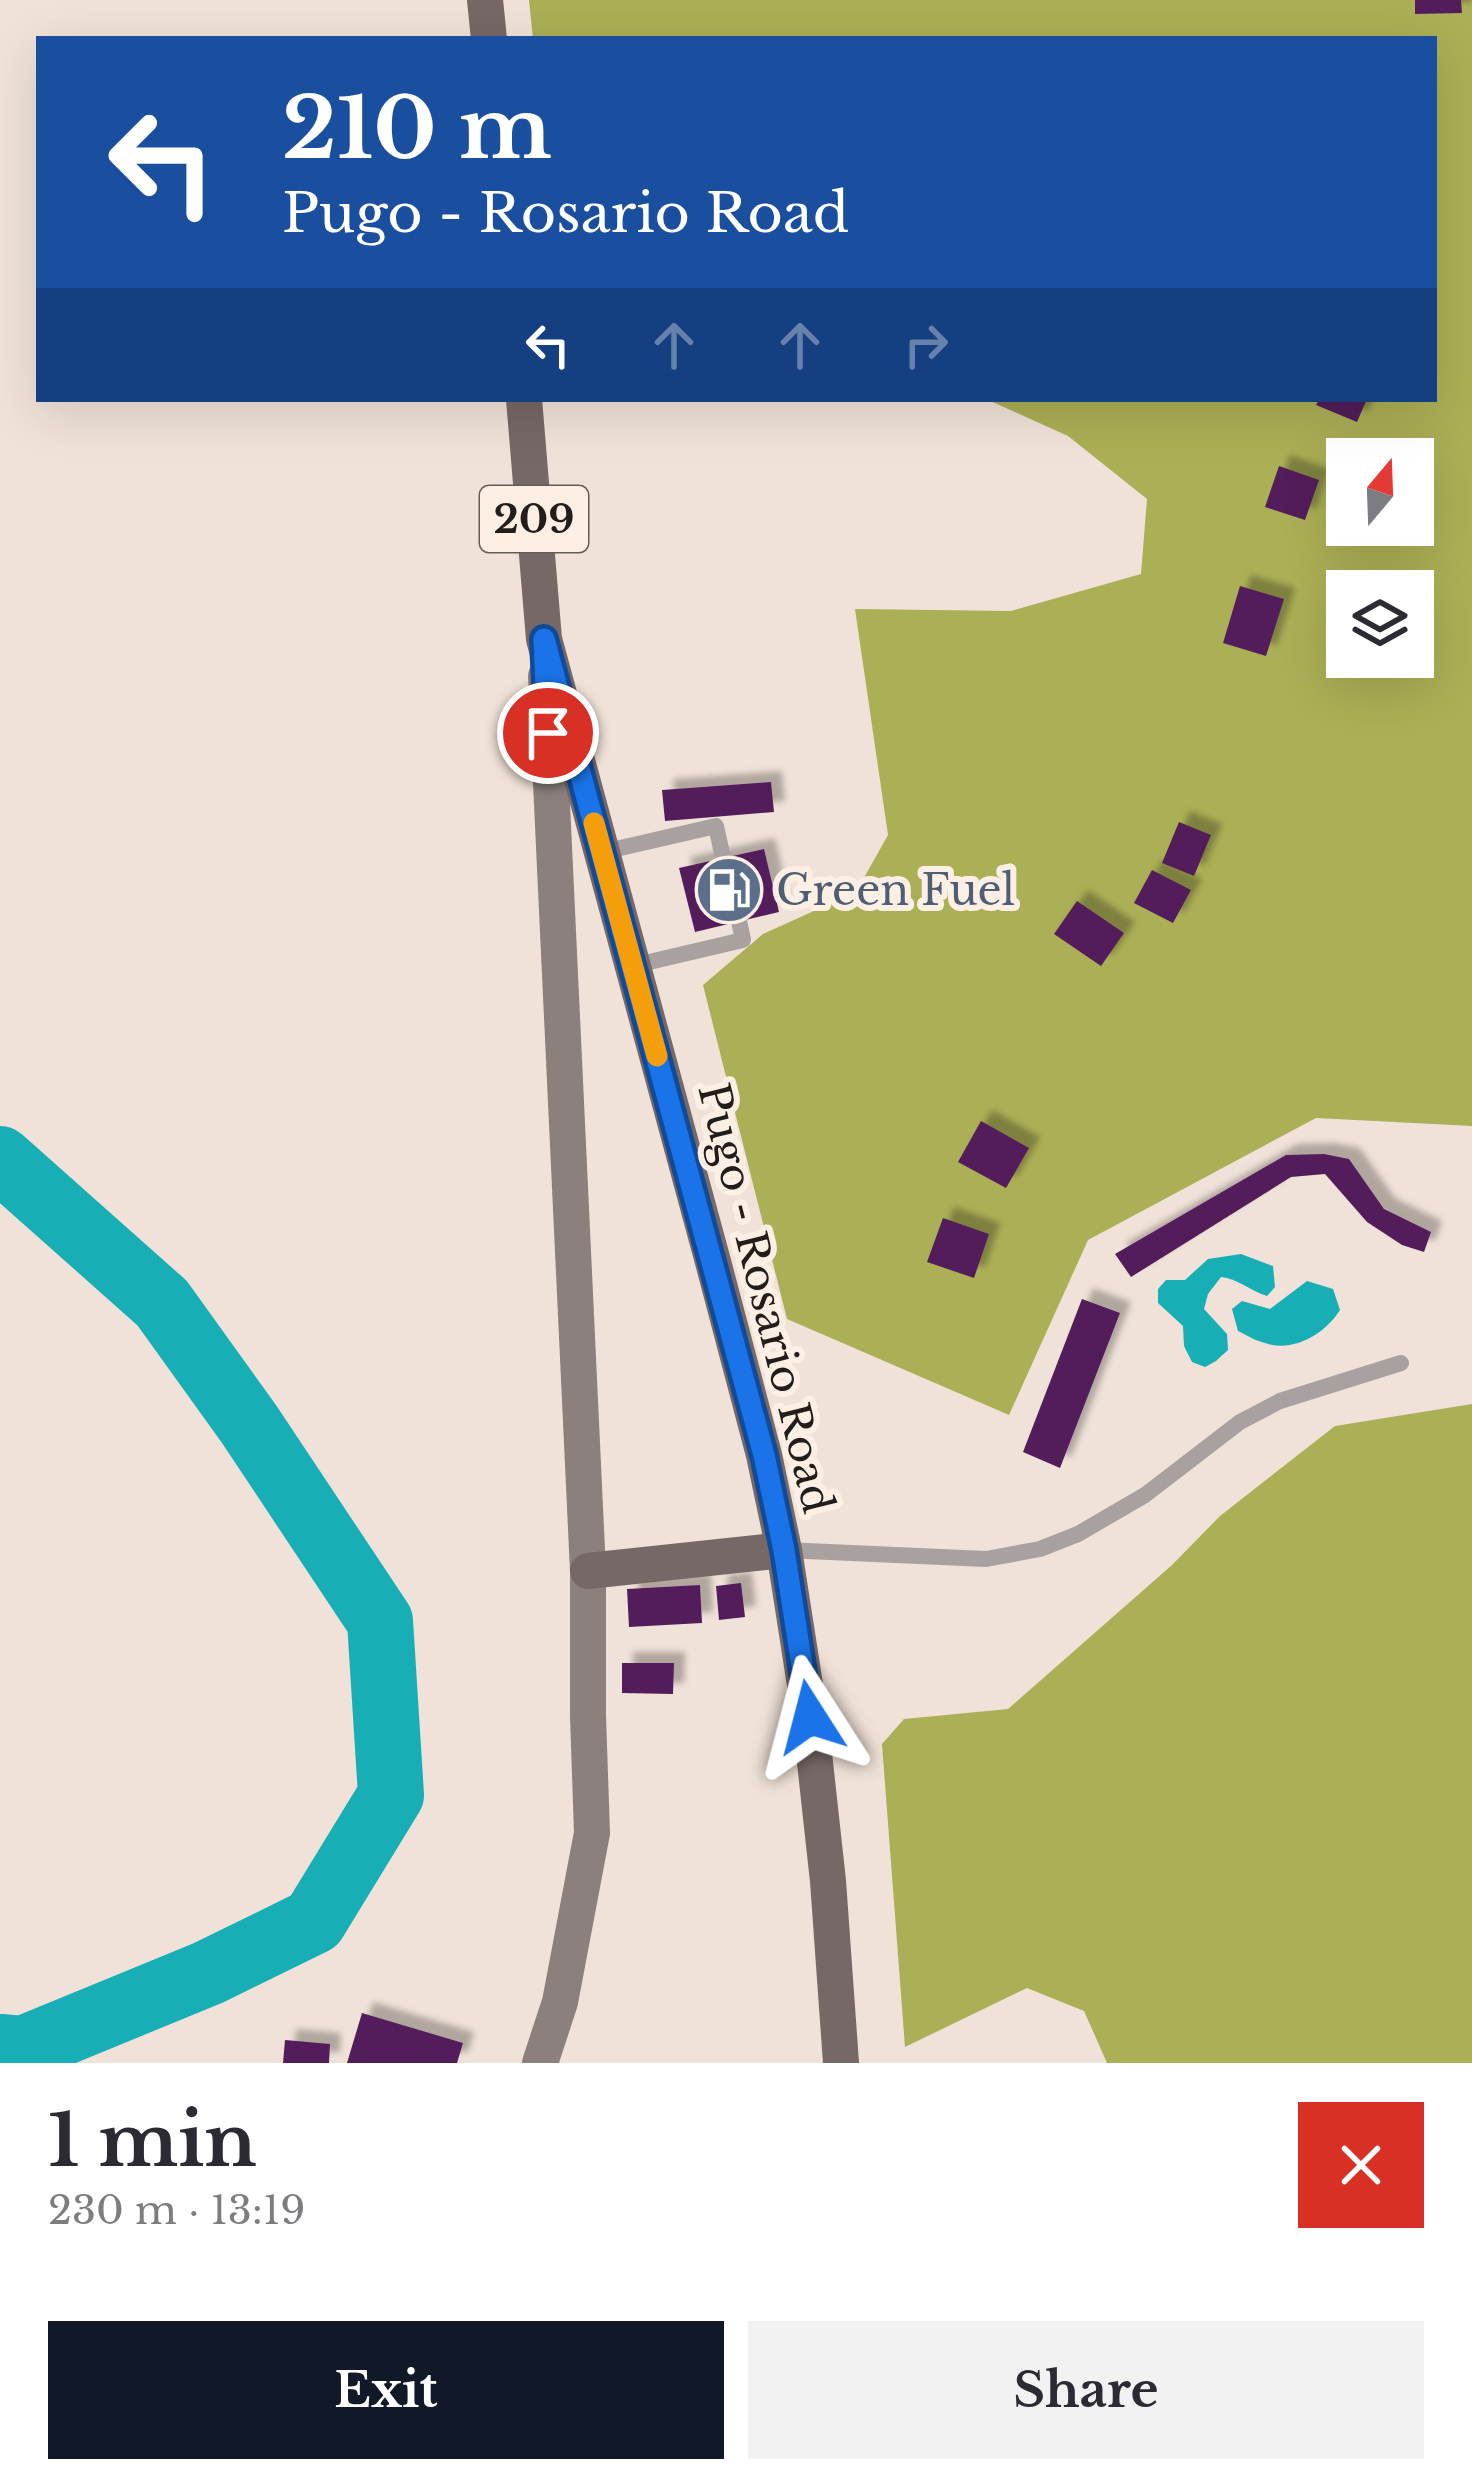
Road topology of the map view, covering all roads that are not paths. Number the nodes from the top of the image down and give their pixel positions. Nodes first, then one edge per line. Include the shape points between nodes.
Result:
1 (485, 0) edge
2 (489, 36) edge
3 (524, 402) edge
4 (544, 639) junction
5 (602, 853) junction
6 (723, 858) dead end
7 (739, 921) dead end
8 (632, 966) junction
9 (1401, 1363) dead end
10 (784, 1550) junction
11 (588, 1571) junction
12 (540, 2063) edge
13 (841, 2063) edge

1 - 2 main road
3 - 4 main road, Pugo - Rosario Road / 209
4 - 5 main road, Pugo - Rosario Road
4 - 11 main road, Pugo - Rosario Road / 209
5 - 6 lane via 716,826
5 - 8 main road, Pugo - Rosario Road
7 - 8 lane via 743,940
8 - 10 main road, Pugo - Rosario Road
9 - 10 lane via 1264,1409 1145,1495 1040,1549 986,1559
10 - 11 main road
10 - 13 main road, Pugo - Rosario Road via 813,1740
11 - 12 main road, Pugo - Rosario Road / 209 via 592,1833 560,2002

